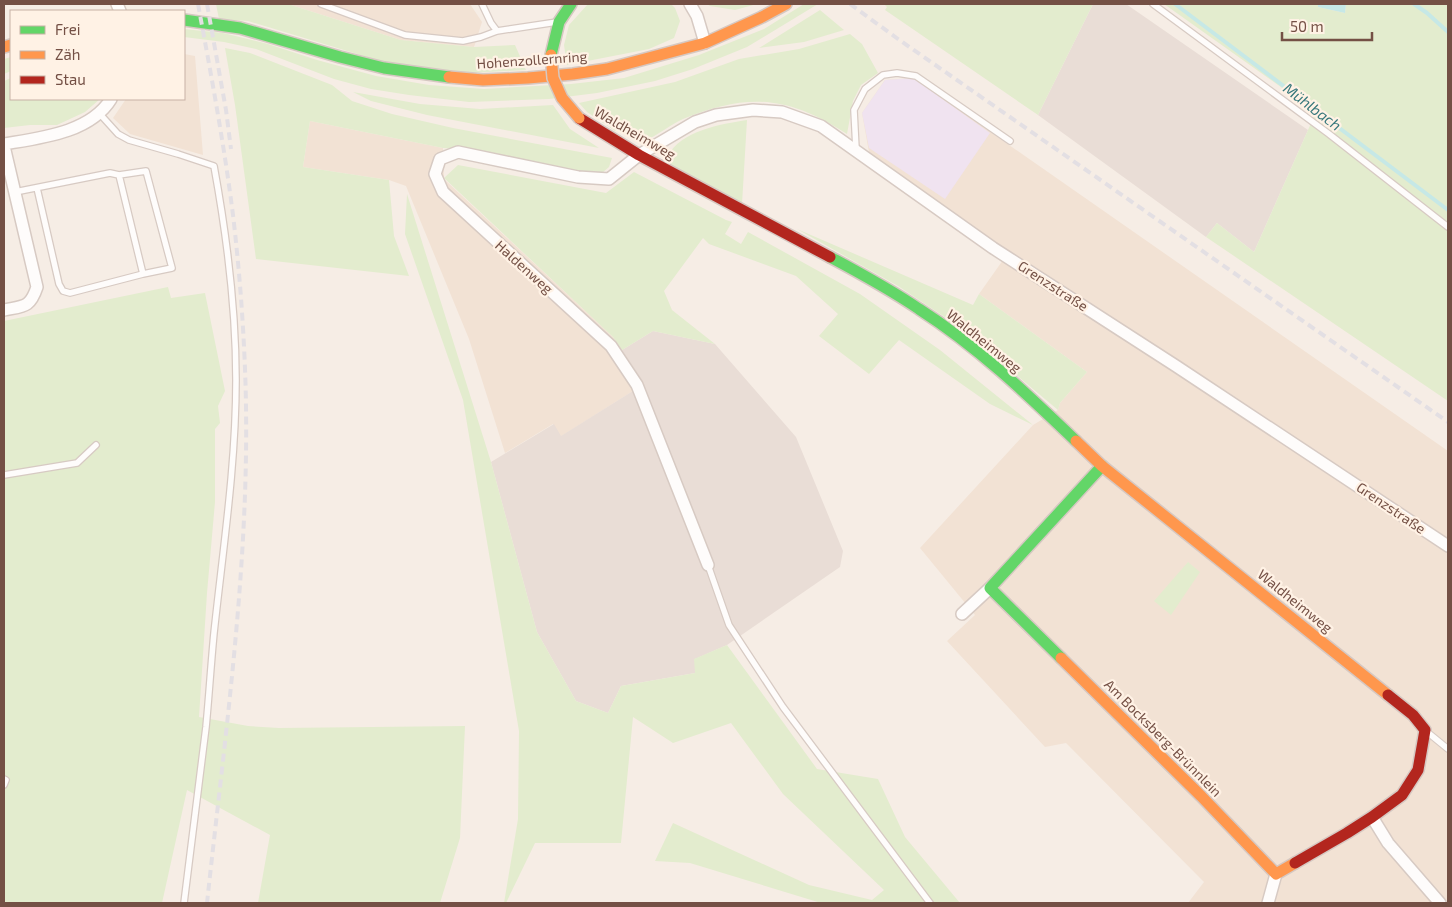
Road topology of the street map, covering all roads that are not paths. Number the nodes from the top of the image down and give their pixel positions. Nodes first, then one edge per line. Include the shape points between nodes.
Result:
1 (321, 4) edge
2 (482, 4) edge
3 (571, 4) edge
4 (690, 4) edge
5 (786, 4) edge
6 (1153, 4) edge
7 (185, 20) edge
8 (559, 22) junction
9 (497, 31) junction
10 (705, 43) junction
11 (110, 100) edge
12 (99, 113) junction
13 (1010, 141) dead end
14 (4, 145) edge
15 (856, 151) junction
16 (639, 155) junction
17 (119, 175) junction
18 (37, 188) junction
19 (15, 192) junction
20 (1448, 227) edge
21 (143, 274) junction
22 (4, 310) edge
23 (96, 445) dead end
24 (1102, 466) junction
25 (4, 475) edge
26 (1448, 546) edge
27 (708, 565) joint
28 (990, 588) junction
29 (962, 614) dead end
30 (1424, 730) junction
31 (1448, 749) edge
32 (4, 779) edge
33 (4, 785) edge
34 (1372, 817) junction
35 (1276, 874) junction
36 (184, 903) edge
37 (930, 903) edge
38 (1268, 903) edge
39 (1440, 903) edge

1 - 9 lane via 404,34 463,41
2 - 9 lane
3 - 8 street, Waldheimweg
4 - 10 street
5 - 10 street, Hohenzollernring
6 - 20 lane
7 - 10 street, Hohenzollernring via 240,28 384,68 483,80 546,77 607,69
8 - 9 lane
8 - 16 street, Waldheimweg, bridge via 551,55 554,78 562,98 579,118
11 - 12 street
12 - 14 street via 54,135
12 - 36 lane via 118,134 129,140 214,166 225,234 235,345 234,427 206,726
13 - 15 lane via 916,76 898,73 883,75 865,89 854,110
14 - 19 street
15 - 16 street, Grenzstraße via 821,126 782,112 753,110 716,115 695,122
15 - 26 street, Grenzstraße via 993,248
16 - 24 street, Waldheimweg via 860,273 920,309 1019,387
16 - 27 street, Haldenweg via 609,179 578,177 458,152 440,159 435,174 443,192 457,206 611,346 637,386
17 - 18 lane via 110,173
17 - 21 lane
17 - 21 lane via 146,171 172,268
18 - 19 lane
18 - 21 lane via 63,291 70,293
19 - 22 street via 37,286 34,298 26,305
23 - 25 lane via 77,463
24 - 28 street
24 - 30 street, Waldheimweg via 1413,715
27 - 37 lane via 730,625 783,707
28 - 29 street
28 - 35 street, Am Bocksberg-Brünnlein
30 - 31 lane, Waldheimweg
30 - 34 street via 1418,770 1402,795
32 - 33 lane
34 - 35 street
34 - 39 street via 1388,843
35 - 38 street

